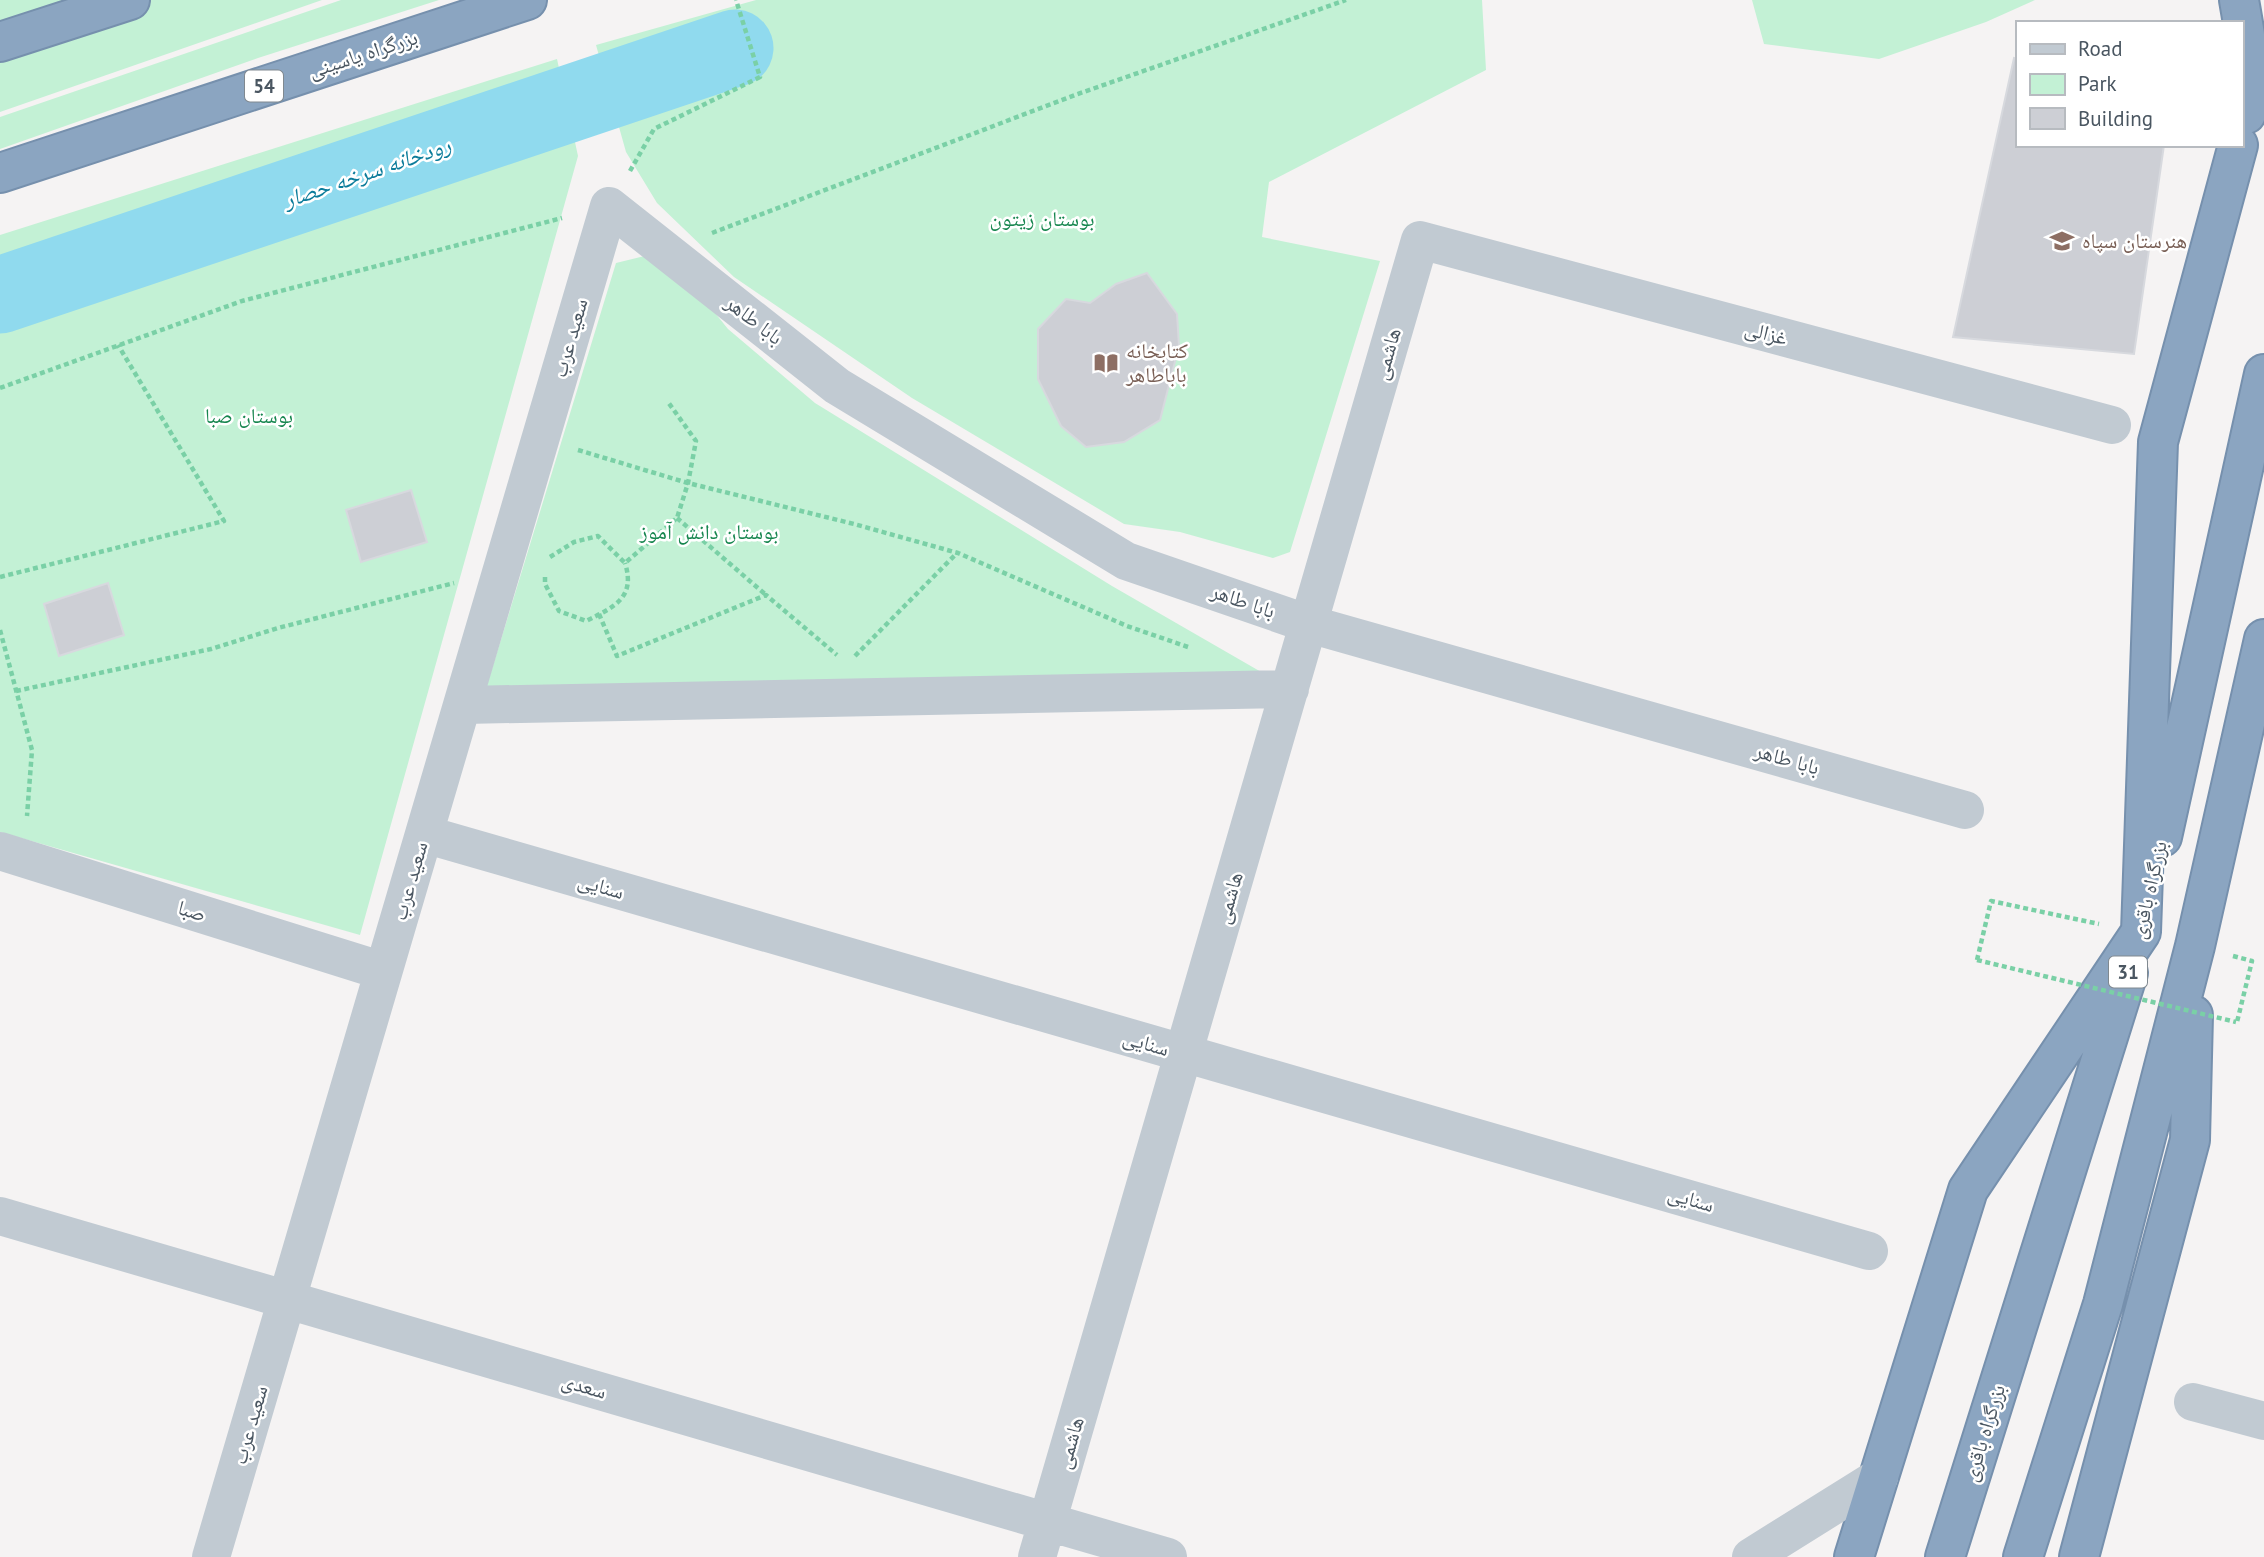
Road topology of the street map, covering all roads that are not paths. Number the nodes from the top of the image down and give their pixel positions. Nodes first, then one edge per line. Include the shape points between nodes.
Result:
1 (130, 0) edge
2 (527, 0) edge
3 (2239, 0) edge
4 (2243, 21) edge
5 (2243, 23) edge
6 (0, 42) edge
7 (2264, 66) edge
8 (2243, 98) edge
9 (2243, 127) edge
10 (2237, 147) edge
11 (0, 173) edge
12 (609, 206) joint
13 (1420, 240) joint
14 (2264, 374) edge
15 (2112, 425) dead end
16 (1309, 624) junction
17 (2264, 639) edge
18 (1290, 689) junction
19 (464, 705) junction
20 (1965, 810) dead end
21 (424, 834) junction
22 (12, 855) edge
23 (2141, 932) junction
24 (2195, 946) junction
25 (383, 971) junction
26 (1184, 1054) junction
27 (0, 1216) edge
28 (1869, 1251) dead end
29 (287, 1300) junction
30 (2193, 1402) dead end
31 (2264, 1421) edge
32 (1879, 1477) junction
33 (1042, 1539) edge
34 (211, 1557) edge
35 (1168, 1557) edge
36 (1751, 1557) edge
37 (1854, 1557) edge
38 (1945, 1557) edge
39 (2023, 1557) edge
40 (2079, 1557) edge

1 - 6 highway
2 - 11 highway, بزرگراه یاسینی / 54
3 - 4 highway
5 - 8 highway
7 - 9 highway
10 - 23 highway via 2158,442
12 - 16 street, بابا طاهر via 837,386 1126,561
12 - 19 street, سعید عرب
13 - 15 street, غزالی
13 - 16 street, هاشمی
14 - 23 highway, بزرگراه باقری / 31
16 - 18 street, هاشمی
16 - 20 street, بابا طاهر
17 - 24 highway
18 - 19 street
18 - 26 street, هاشمی
19 - 21 street, سعید عرب
21 - 25 street, سعید عرب
21 - 26 street, سنایی
22 - 25 street, صبا
23 - 32 highway via 1968,1190
23 - 38 highway, بزرگراه باقری / 31
24 - 39 highway via 2103,1304
24 - 40 highway via 2190,1140
25 - 29 street, سعید عرب
26 - 28 street, سنایی
26 - 33 street, هاشمی
27 - 29 street, سعدی
29 - 33 street, سعدی
29 - 34 street, سعید عرب
30 - 31 street
32 - 36 street
32 - 37 highway
33 - 35 street, سعدی

